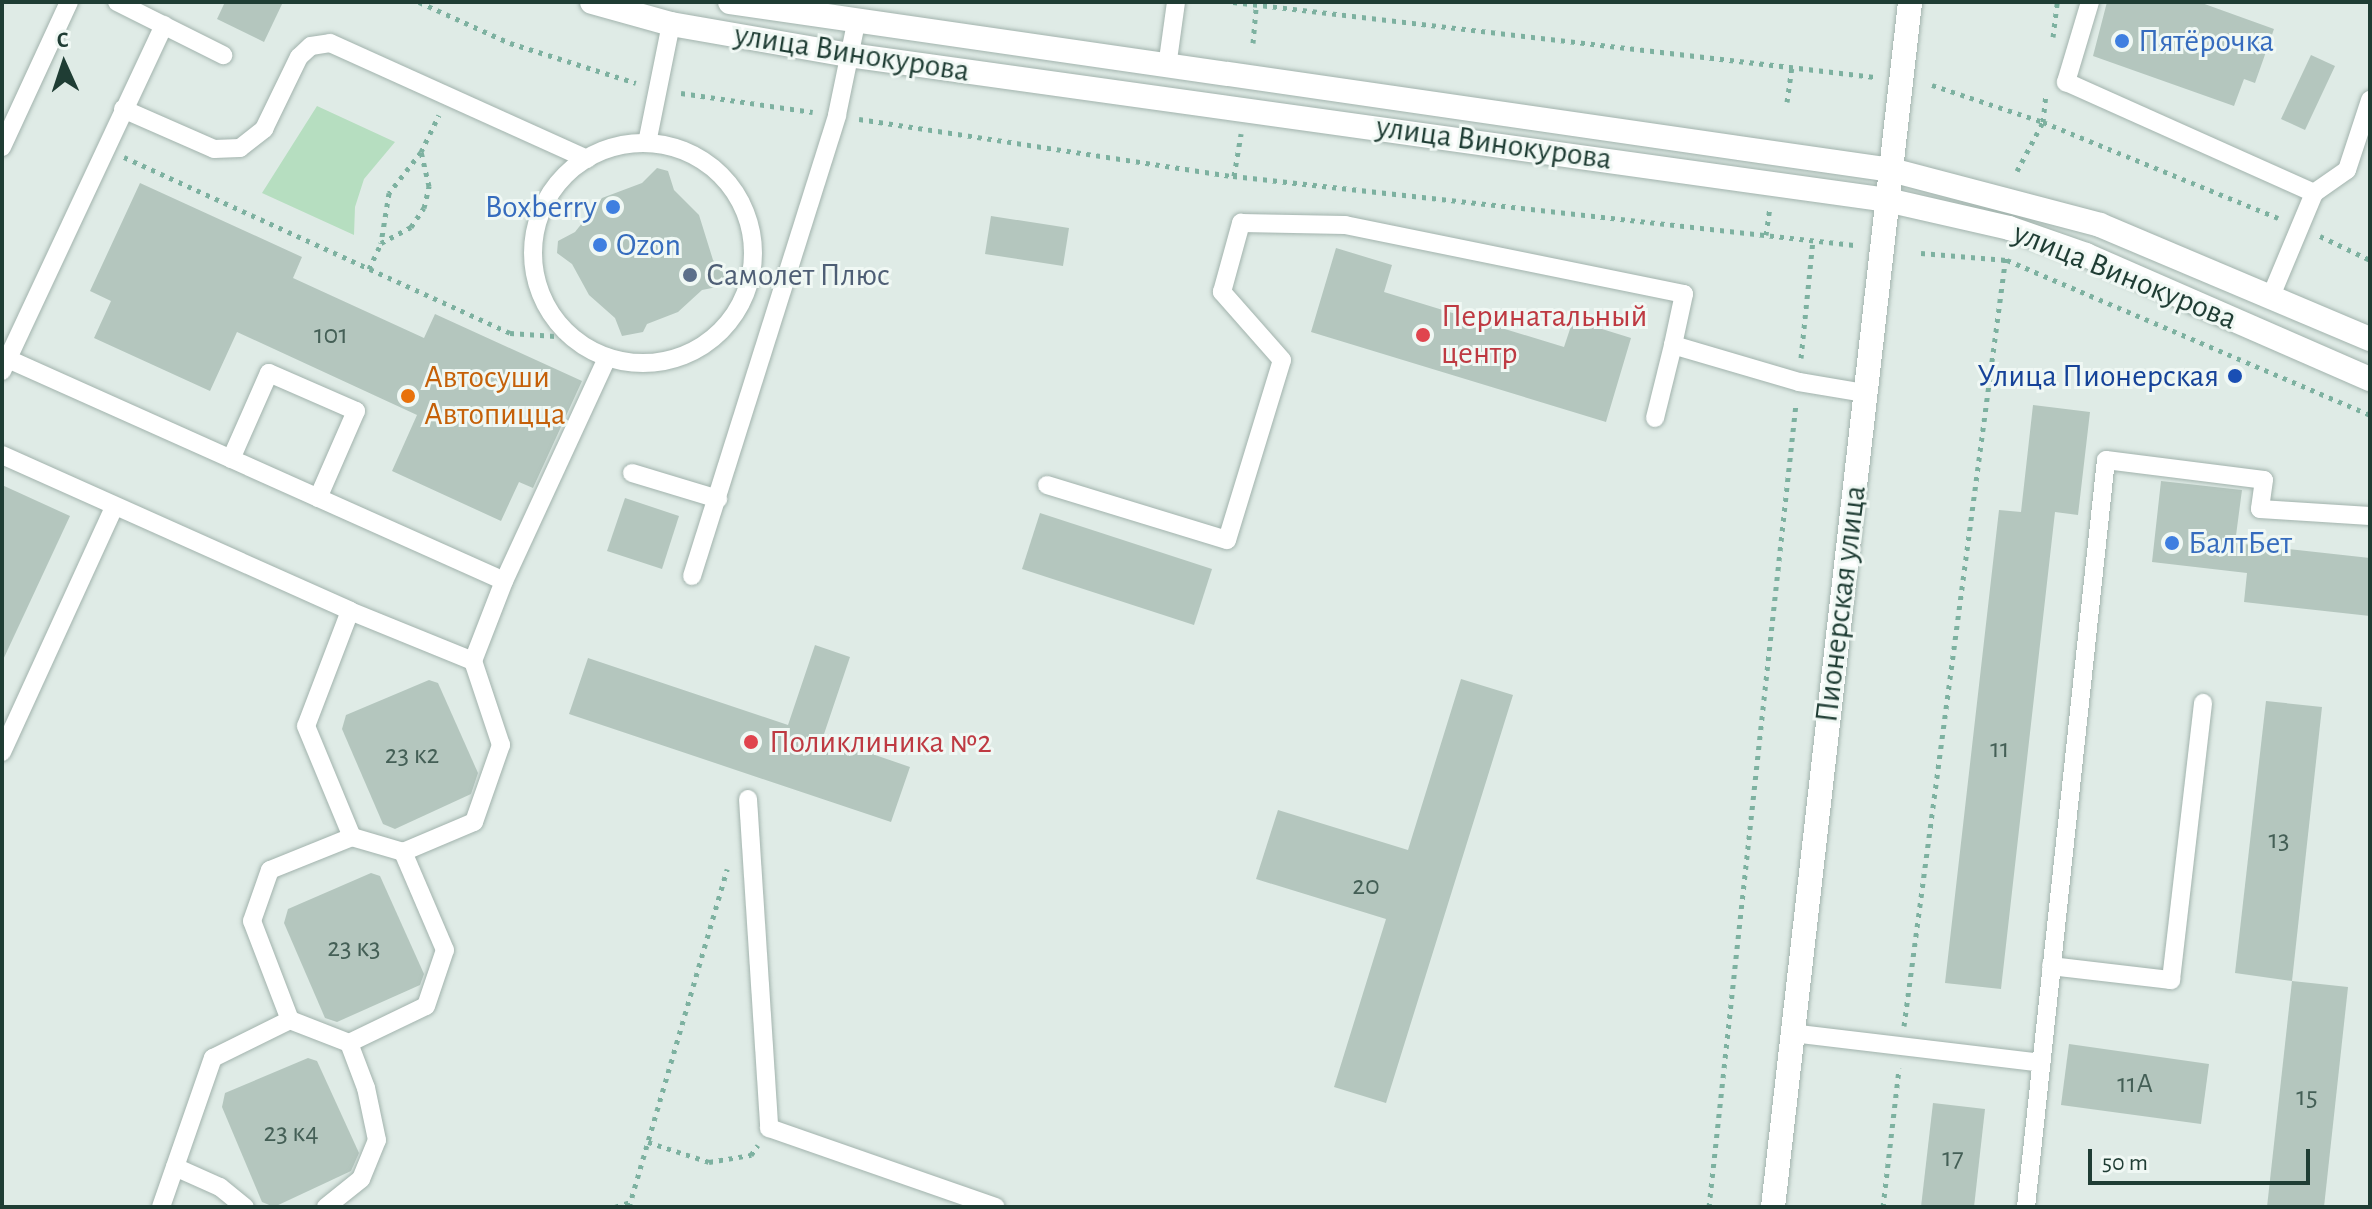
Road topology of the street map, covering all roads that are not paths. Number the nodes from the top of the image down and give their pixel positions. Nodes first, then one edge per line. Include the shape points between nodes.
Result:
1 (69, 2) edge
2 (117, 2) edge
3 (592, 2) edge
4 (730, 2) edge
5 (1176, 2) edge
6 (1910, 2) edge
7 (2090, 2) edge
8 (856, 23) junction
9 (671, 24) junction
10 (164, 25) junction
11 (223, 55) dead end
12 (849, 55) junction
13 (1167, 67) junction
14 (1164, 98) junction
15 (2370, 100) edge
16 (123, 109) junction
17 (647, 143) junction
18 (2, 147) edge
19 (587, 159) junction
20 (1891, 170) junction
21 (2314, 193) junction
22 (1887, 200) junction
23 (2271, 296) junction
24 (2370, 339) edge
25 (1673, 345) junction
26 (607, 358) junction
27 (5, 365) edge
28 (2370, 379) edge
29 (1865, 393) junction
30 (1655, 418) dead end
31 (2, 455) edge
32 (231, 459) junction
33 (632, 473) dead end
34 (1047, 485) dead end
35 (318, 498) junction
36 (718, 499) junction
37 (114, 507) junction
38 (2370, 516) edge
39 (692, 576) dead end
40 (504, 581) junction
41 (350, 611) junction
42 (473, 661) junction
43 (2203, 703) dead end
44 (2, 752) edge
45 (748, 799) dead end
46 (352, 837) junction
47 (403, 852) junction
48 (2051, 966) junction
49 (290, 1020) junction
50 (1791, 1033) junction
51 (349, 1043) junction
52 (2041, 1063) junction
53 (175, 1167) junction
54 (161, 1207) edge
55 (245, 1207) edge
56 (326, 1207) edge
57 (996, 1207) edge
58 (1773, 1207) edge
59 (2026, 1207) edge

1 - 18 lane
2 - 10 lane
3 - 9 main road, улица Винокурова
4 - 8 main road, улица Винокурова
5 - 13 lane
6 - 20 main road, Пионерская улица
7 - 21 lane via 2066,82
8 - 12 lane
8 - 13 main road, улица Винокурова
9 - 12 main road, улица Винокурова
9 - 17 lane
10 - 11 lane
10 - 16 lane
12 - 14 main road, улица Винокурова
12 - 36 lane via 837,115
13 - 14 main road
13 - 20 main road, улица Винокурова
14 - 22 main road, улица Винокурова
15 - 21 lane via 2347,170
16 - 19 lane via 214,149 240,148 264,129 299,57 320,44 341,47
16 - 27 lane
17 - 19 lane via 626,144
17 - 26 lane via 690,153 709,164 739,197 753,240 749,284 729,323 694,351 651,363
19 - 26 lane via 569,171 544,204 533,244 537,285 571,337
20 - 22 main road, Пионерская улица
20 - 23 main road, улица Винокурова via 2100,225
21 - 23 lane
22 - 28 main road, улица Винокурова via 2009,228 2086,255
22 - 29 main road, Пионерская улица
23 - 24 main road, улица Винокурова
25 - 29 lane via 1799,382
25 - 30 lane
25 - 34 lane via 1684,294 1345,225 1241,223 1222,292 1282,360 1227,540
26 - 40 lane
27 - 32 lane
29 - 50 main road, Пионерская улица
31 - 37 lane
32 - 35 lane
32 - 35 lane via 269,373 356,411
33 - 36 lane
35 - 40 lane
36 - 39 lane
37 - 41 lane
37 - 44 lane
38 - 48 lane via 2260,509 2264,480 2106,460
40 - 42 lane
41 - 42 lane
41 - 46 lane via 306,726
42 - 47 lane via 501,745 474,822
43 - 48 lane via 2171,980
45 - 57 lane via 769,1128
46 - 47 lane
46 - 49 lane via 270,870 252,921
47 - 51 lane via 445,950 426,1006
48 - 52 lane
49 - 51 lane
49 - 53 lane via 213,1058
50 - 52 lane
50 - 58 main road, Пионерская улица
51 - 56 lane via 377,1140 361,1179
52 - 59 lane
53 - 54 lane
53 - 55 lane via 220,1187

